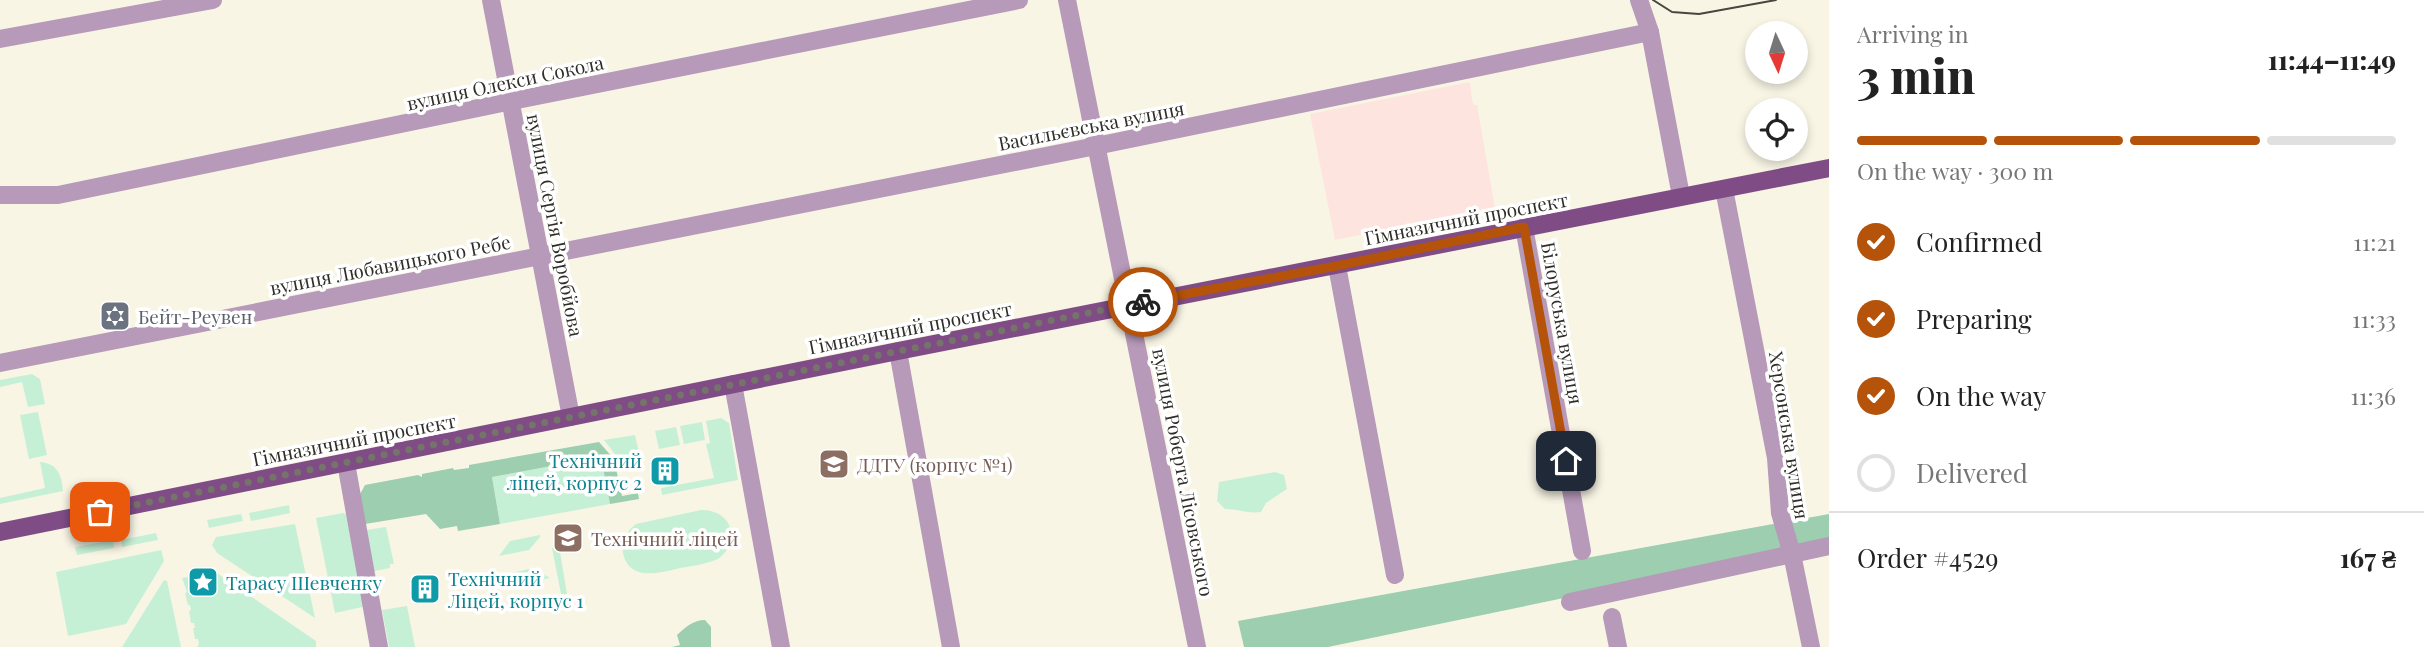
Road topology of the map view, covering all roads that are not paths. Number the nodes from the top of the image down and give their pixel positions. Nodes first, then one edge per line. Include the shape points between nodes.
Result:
1 (213, 0) edge
2 (491, 0) edge
3 (1019, 0) edge
4 (1067, 0) edge
5 (1639, 0) edge
6 (1650, 32) junction
7 (0, 39) edge
8 (512, 101) junction
9 (1096, 146) junction
10 (1829, 169) edge
11 (1724, 189) junction
12 (0, 195) edge
13 (1681, 196) junction
14 (1524, 227) junction
15 (541, 256) junction
16 (1336, 266) junction
17 (1130, 305) junction
18 (898, 351) junction
19 (0, 363) edge
20 (733, 384) junction
21 (571, 417) junction
22 (346, 463) junction
23 (0, 532) edge
24 (1829, 547) edge
25 (1582, 551) dead end
26 (1792, 554) junction
27 (1395, 575) dead end
28 (1570, 602) dead end
29 (1612, 617) dead end
30 (379, 647) edge
31 (781, 647) edge
32 (951, 647) edge
33 (1197, 647) edge
34 (1618, 647) edge
35 (1811, 647) edge

1 - 7 street
2 - 8 street, вулиця Сергія Воробйова
3 - 8 street, вулиця Олекси Сокола
4 - 9 street, вулиця Роберта Лісовського
5 - 6 street
6 - 9 street, Васильєвська вулиця
6 - 13 street
8 - 12 street, вулиця Олекси Сокола via 58,195
8 - 15 street, вулиця Сергія Воробйова
9 - 15 street, Васильєвська вулиця
9 - 17 street, вулиця Роберта Лісовського
10 - 11 main road, Гімназичний проспект
11 - 13 main road, Гімназичний проспект
11 - 26 street, Херсонська вулиця via 1776,458 1780,513
13 - 14 main road, Гімназичний проспект
14 - 16 main road, Гімназичний проспект
14 - 25 street, Білоруська вулиця
15 - 19 street, вулиця Любавицького Ребе
15 - 21 street, вулиця Сергія Воробйова
16 - 17 main road, Гімназичний проспект
16 - 27 street
17 - 18 main road, Гімназичний проспект
17 - 33 street, вулиця Роберта Лісовського
18 - 20 main road, Гімназичний проспект
18 - 32 street
20 - 21 main road, Гімназичний проспект
20 - 31 street
21 - 22 main road, Гімназичний проспект
22 - 23 main road, Гімназичний проспект
22 - 30 street
24 - 26 street
26 - 28 street
26 - 35 street, Херсонська вулиця
29 - 34 street

